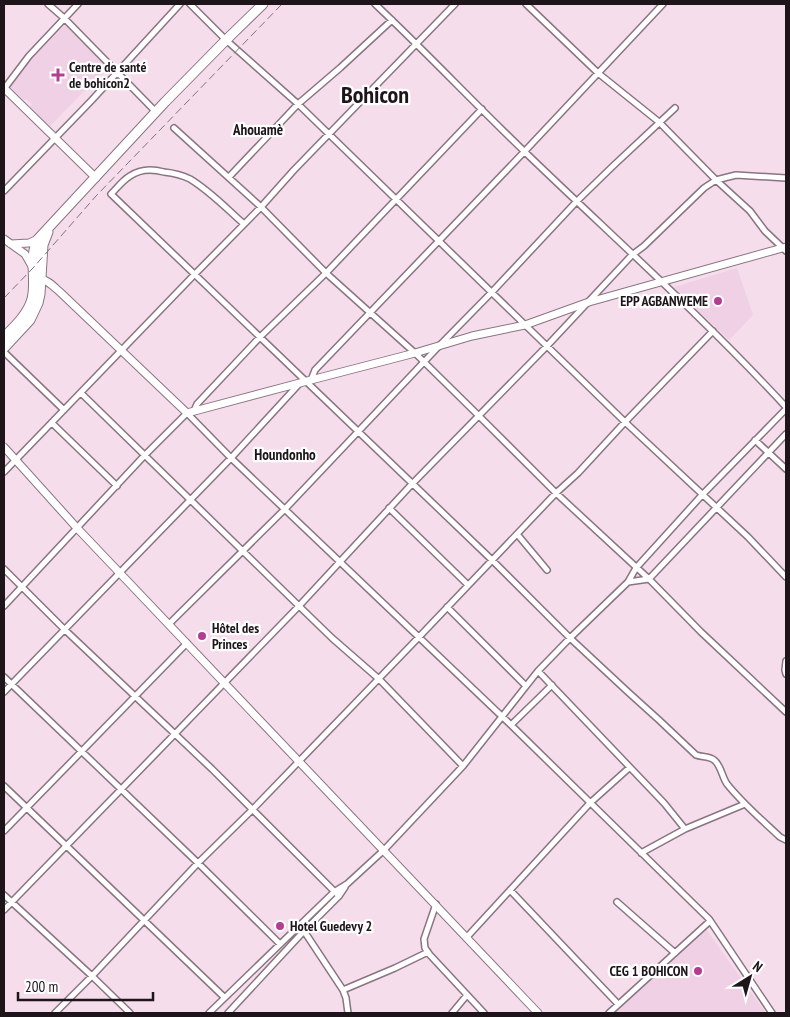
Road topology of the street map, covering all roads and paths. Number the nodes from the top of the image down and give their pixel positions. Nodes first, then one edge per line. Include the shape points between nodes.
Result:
1 (48, 4) edge
2 (78, 4) edge
3 (180, 4) edge
4 (190, 4) edge
5 (263, 4) edge
6 (375, 4) edge
7 (455, 4) edge
8 (526, 4) edge
9 (663, 4) edge
10 (64, 18) junction
11 (392, 20) junction
12 (226, 40) junction
13 (417, 44) junction
14 (117, 72) junction
15 (598, 73) junction
16 (4, 88) edge
17 (298, 104) junction
18 (675, 108) dead end
19 (482, 109) junction
20 (156, 112) junction
21 (659, 122) junction
22 (174, 128) dead end
23 (329, 134) junction
24 (54, 138) junction
25 (524, 152) junction
26 (230, 177) junction
27 (96, 178) junction
28 (786, 178) edge
29 (716, 180) junction
30 (4, 191) edge
31 (395, 199) junction
32 (577, 202) junction
33 (261, 207) junction
34 (244, 224) junction
35 (50, 226) junction
36 (4, 239) edge
37 (38, 239) junction
38 (438, 241) junction
39 (10, 244) junction
40 (785, 249) edge
41 (632, 255) junction
42 (326, 273) junction
43 (36, 275) junction
44 (194, 275) junction
45 (662, 283) junction
46 (492, 292) junction
47 (589, 302) junction
48 (370, 314) junction
49 (525, 325) junction
50 (712, 332) junction
51 (4, 337) edge
52 (260, 337) junction
53 (439, 346) junction
54 (547, 346) junction
55 (4, 350) edge
56 (121, 350) junction
57 (414, 353) junction
58 (424, 363) junction
59 (306, 381) junction
60 (81, 393) junction
61 (786, 408) edge
62 (64, 410) junction
63 (190, 412) junction
64 (479, 416) junction
65 (625, 422) junction
66 (52, 423) junction
67 (358, 432) junction
68 (786, 434) edge
69 (755, 440) junction
70 (4, 447) edge
71 (768, 453) junction
72 (144, 456) junction
73 (231, 458) junction
74 (16, 460) junction
75 (786, 469) edge
76 (4, 472) edge
77 (412, 484) junction
78 (118, 486) junction
79 (556, 493) junction
80 (702, 494) junction
81 (190, 500) junction
82 (389, 508) junction
83 (717, 508) junction
84 (285, 510) junction
85 (78, 528) junction
86 (517, 534) junction
87 (243, 552) junction
88 (492, 560) junction
89 (339, 561) junction
90 (636, 568) junction
91 (4, 569) edge
92 (547, 570) dead end
93 (120, 572) junction
94 (786, 577) edge
95 (648, 579) junction
96 (628, 582) junction
97 (468, 585) junction
98 (22, 586) junction
99 (4, 606) edge
100 (298, 606) junction
101 (446, 608) junction
102 (169, 624) junction
103 (64, 629) junction
104 (419, 637) junction
105 (570, 638) junction
106 (187, 643) junction
107 (786, 661) edge
108 (538, 671) junction
109 (786, 674) edge
110 (4, 678) edge
111 (379, 679) junction
112 (224, 682) junction
113 (11, 685) junction
114 (552, 685) junction
115 (526, 686) junction
116 (4, 692) edge
117 (135, 696) junction
118 (786, 712) edge
119 (502, 718) junction
120 (511, 725) junction
121 (175, 733) junction
122 (81, 752) junction
123 (298, 761) junction
124 (463, 766) junction
125 (629, 768) junction
126 (4, 786) edge
127 (120, 789) junction
128 (590, 803) junction
129 (745, 804) junction
130 (26, 808) junction
131 (252, 809) junction
132 (685, 829) junction
133 (4, 831) edge
134 (786, 840) edge
135 (66, 846) junction
136 (384, 850) junction
137 (641, 853) junction
138 (198, 863) junction
139 (510, 890) junction
140 (336, 894) junction
141 (4, 895) edge
142 (11, 902) junction
143 (617, 902) dead end
144 (436, 904) junction
145 (4, 910) edge
146 (144, 921) junction
147 (710, 921) junction
148 (304, 931) junction
149 (467, 937) junction
150 (280, 944) junction
151 (428, 952) junction
152 (675, 953) junction
153 (254, 970) junction
154 (92, 976) junction
155 (262, 977) junction
156 (343, 990) junction
157 (467, 995) junction
158 (224, 997) junction
159 (618, 1004) junction
160 (55, 1013) edge
161 (130, 1013) edge
162 (209, 1013) edge
163 (228, 1013) edge
164 (348, 1013) edge
165 (452, 1013) edge
166 (484, 1013) edge
167 (538, 1013) edge
168 (609, 1013) edge
169 (772, 1013) edge

1 - 10 street
2 - 10 street
3 - 14 street
4 - 12 street
5 - 12 highway
6 - 11 street
7 - 13 street
8 - 15 street
9 - 15 street
10 - 14 street
10 - 16 street
11 - 13 street
11 - 17 street
12 - 17 street
12 - 20 highway
13 - 19 street
13 - 23 street
14 - 20 street
14 - 24 street
15 - 21 street
15 - 25 street
16 - 24 main road
17 - 23 street
17 - 26 street
18 - 21 street
19 - 25 street
19 - 31 street
20 - 27 highway
21 - 29 street
21 - 32 street
22 - 26 street
23 - 31 street
23 - 33 street
24 - 27 main road
24 - 30 street
25 - 32 street
25 - 38 street
26 - 33 street
27 - 35 highway
28 - 29 street via 736,175
29 - 40 street
29 - 41 street
31 - 38 street
31 - 42 street
32 - 41 street
32 - 46 street
33 - 34 street
33 - 42 street
34 - 44 street
34 - 44 street via 197,184 181,175 144,171 136,172 122,182 111,194
35 - 37 highway
35 - 43 highway
36 - 39 main road
37 - 39 main road via 30,243
37 - 43 highway via 34,249
38 - 46 street
38 - 48 street
39 - 43 main road via 25,254
40 - 45 main road
41 - 45 street
41 - 47 street
42 - 48 street
42 - 52 street
43 - 51 highway via 28,308
43 - 55 highway via 40,294 34,312
43 - 56 main road via 61,293
44 - 52 street
44 - 56 street
45 - 47 main road
45 - 50 street
46 - 49 street
46 - 53 street
47 - 49 main road
47 - 54 street
48 - 57 street
48 - 59 street
49 - 53 main road
49 - 54 street
50 - 61 street
50 - 65 street
52 - 59 street
52 - 63 street
53 - 57 main road
53 - 58 street
54 - 64 street
54 - 65 street
55 - 62 street
56 - 60 street
56 - 63 main road
57 - 58 street
57 - 59 main road
58 - 64 street
58 - 67 street
59 - 63 main road
59 - 67 street
59 - 73 street
60 - 62 street
60 - 72 street
61 - 69 street
62 - 66 street
63 - 72 street
63 - 73 street
64 - 77 street
64 - 79 street
65 - 79 street
65 - 80 street
66 - 74 street
66 - 78 street
67 - 77 street
67 - 84 street
68 - 71 street
69 - 71 street
69 - 80 street
70 - 74 main road
71 - 75 street
71 - 83 street
72 - 78 street
72 - 81 street
73 - 81 street
73 - 84 street
74 - 76 street
74 - 85 main road
77 - 82 street
77 - 88 street
78 - 85 street
79 - 86 street
79 - 90 street
80 - 83 street
80 - 90 street
81 - 87 street
81 - 93 street
82 - 89 street
82 - 97 street
83 - 94 street
83 - 95 street
84 - 87 street
84 - 89 street
85 - 93 main road
85 - 98 street
86 - 88 street
86 - 92 street
87 - 100 street
87 - 102 street
88 - 97 street
88 - 105 street
89 - 100 street
89 - 104 street
90 - 95 street
90 - 96 street
91 - 98 street
93 - 102 main road
93 - 103 street
95 - 96 street
95 - 118 street
96 - 105 street
97 - 101 street
98 - 99 street
98 - 103 street
100 - 111 street
100 - 112 street
101 - 104 street
101 - 115 street
102 - 106 main road
103 - 113 street
103 - 117 street
104 - 111 street
104 - 119 street
105 - 108 street
105 - 129 street via 691,751 716,760 724,779
106 - 112 main road
106 - 117 street
107 - 109 street
108 - 114 street
108 - 115 street
110 - 113 street
111 - 123 street
111 - 124 street
112 - 121 street
112 - 123 main road
113 - 116 street
113 - 122 street
114 - 120 street
114 - 125 street
115 - 119 street
117 - 121 street
117 - 122 street
119 - 120 street
119 - 124 street
120 - 128 street
121 - 127 street
121 - 131 street
122 - 127 street
122 - 130 street
123 - 131 street
123 - 136 main road
124 - 136 street
125 - 128 street
125 - 132 street
126 - 130 street
127 - 135 street
127 - 138 street
128 - 137 street
128 - 139 street
129 - 132 street
129 - 134 street
130 - 133 street
130 - 135 street
131 - 138 street
131 - 140 street
132 - 137 street
135 - 142 street
135 - 146 street
136 - 140 street
136 - 144 main road
137 - 147 street
138 - 146 street
138 - 150 street
139 - 149 street
139 - 159 street
140 - 148 street
140 - 150 street
141 - 142 street
142 - 145 street
142 - 154 street
143 - 152 street
144 - 149 main road
144 - 151 street via 424,939
146 - 154 street
146 - 158 street
147 - 152 street
147 - 169 street
148 - 155 street
148 - 156 street
149 - 167 main road
150 - 153 street
151 - 156 street
151 - 157 street
152 - 159 street
153 - 155 street
153 - 158 street
154 - 160 street
154 - 161 street
155 - 163 street
156 - 164 street
157 - 165 street
157 - 166 street
158 - 162 street
159 - 168 street

